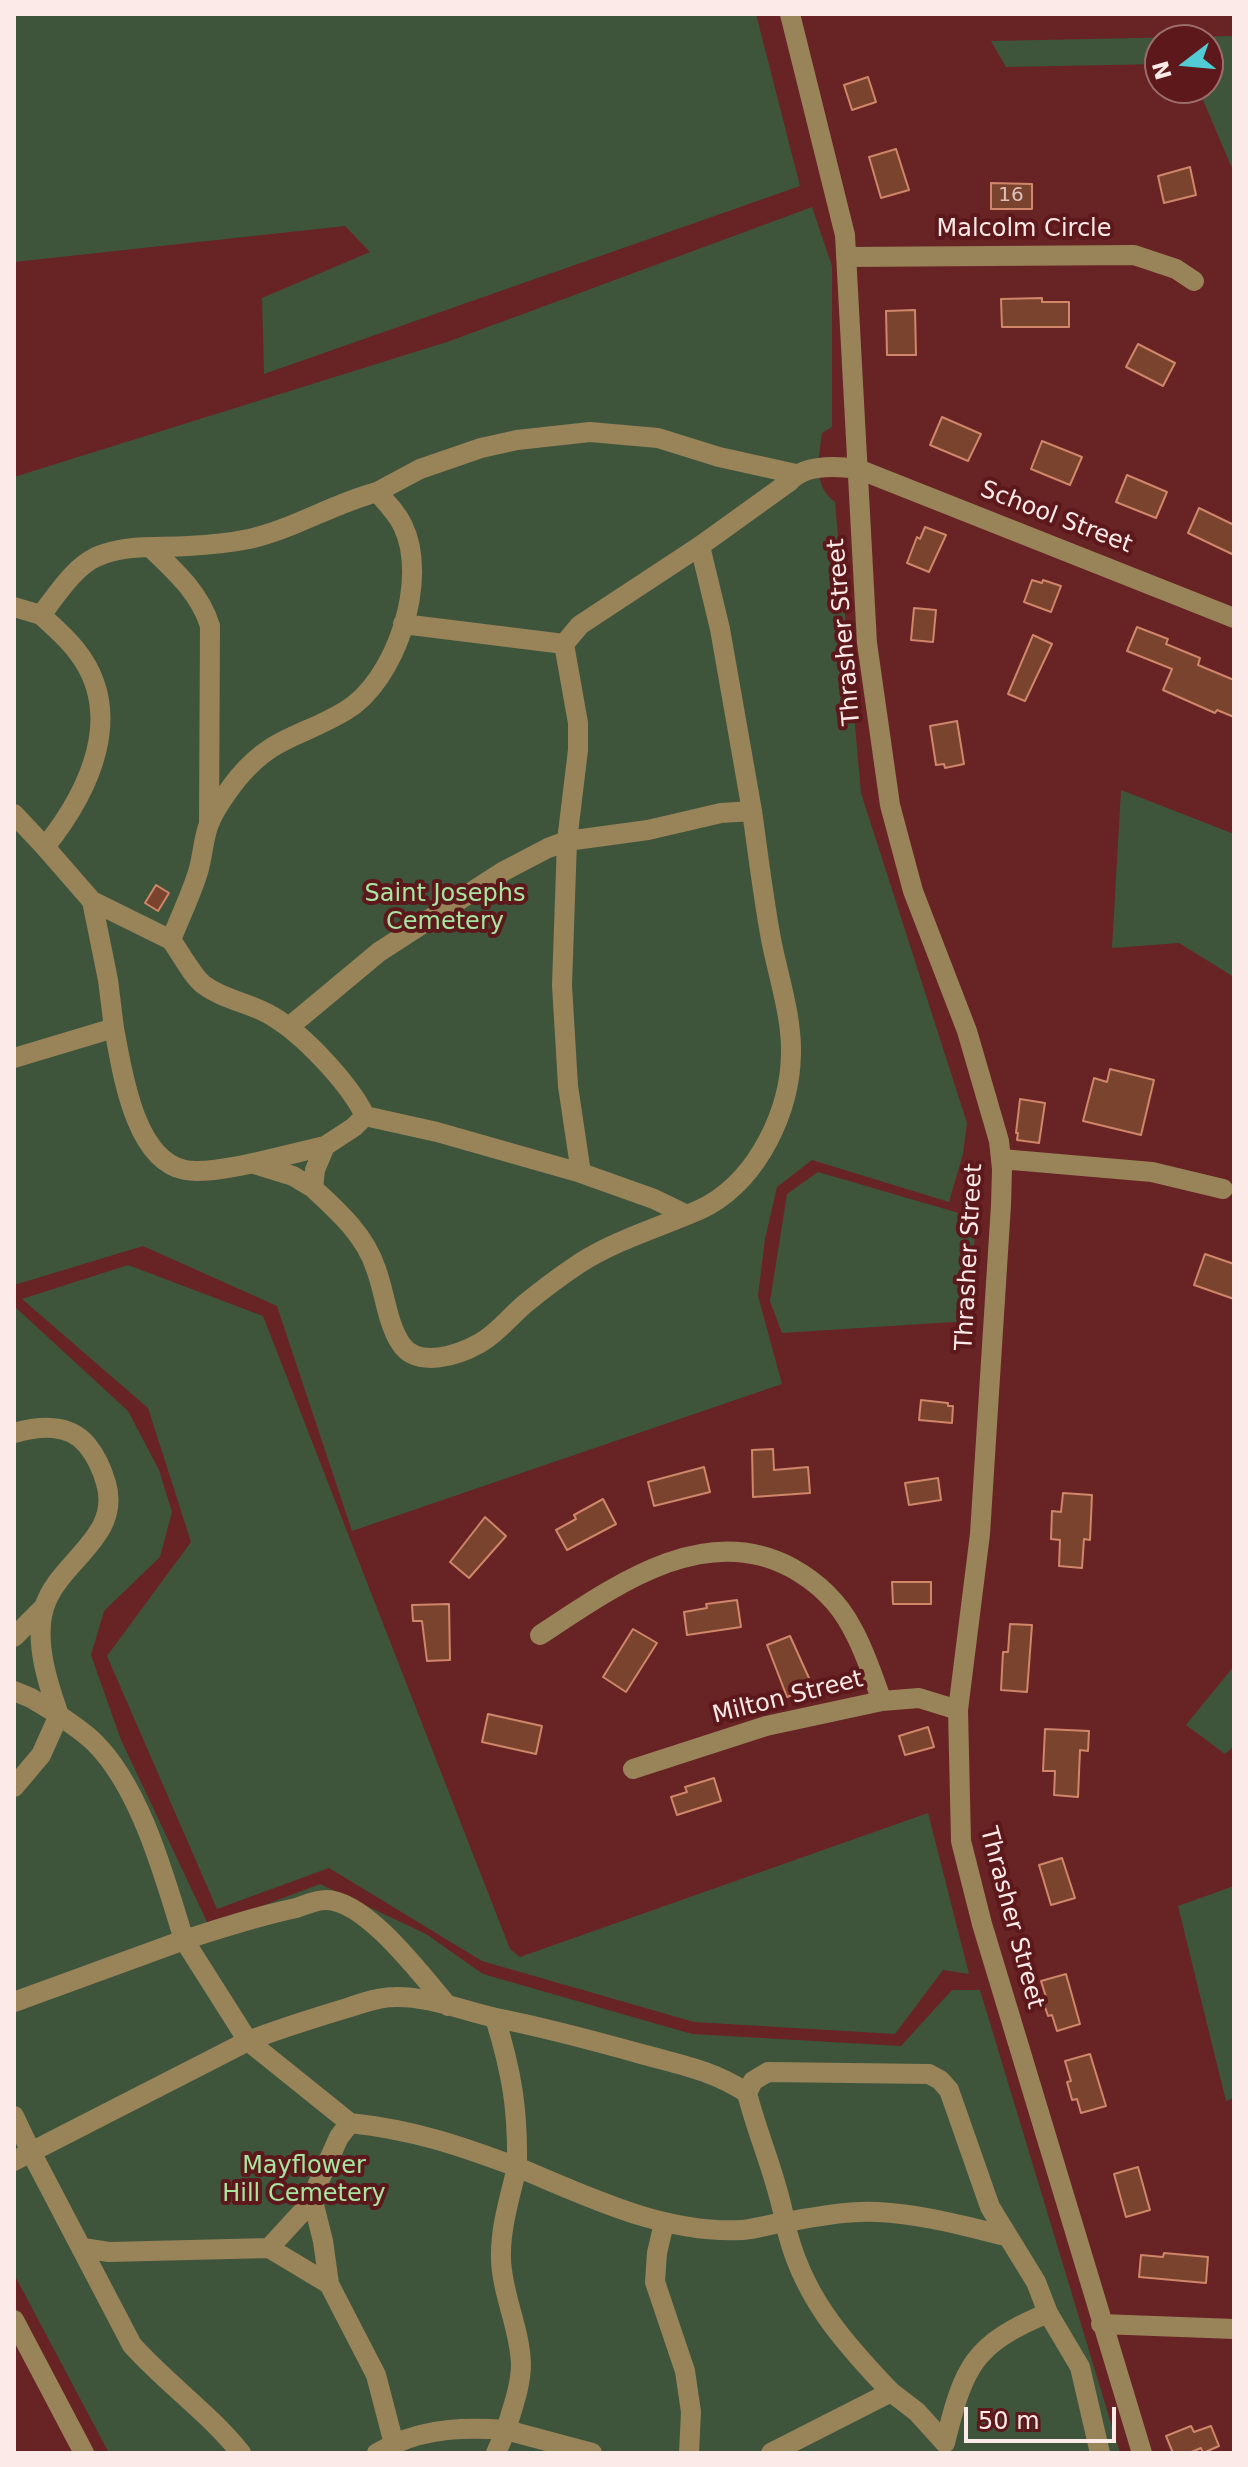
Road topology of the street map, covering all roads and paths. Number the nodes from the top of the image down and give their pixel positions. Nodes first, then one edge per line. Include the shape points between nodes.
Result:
1 (790, 14) edge
2 (847, 257) junction
3 (1194, 281) dead end
4 (858, 469) junction
5 (796, 474) junction
6 (377, 492) junction
7 (700, 546) junction
8 (151, 548) junction
9 (14, 607) edge
10 (41, 615) junction
11 (1234, 618) edge
12 (403, 624) junction
13 (564, 644) junction
14 (752, 811) junction
15 (14, 814) edge
16 (209, 824) junction
17 (567, 841) junction
18 (45, 847) junction
19 (92, 901) junction
20 (171, 940) junction
21 (289, 1027) junction
22 (114, 1028) junction
23 (14, 1058) edge
24 (365, 1116) junction
25 (325, 1146) junction
26 (1001, 1159) junction
27 (250, 1162) junction
28 (581, 1173) junction
29 (313, 1188) junction
30 (1223, 1189) dead end
31 (687, 1215) junction
32 (14, 1433) edge
33 (44, 1607) junction
34 (540, 1635) dead end
35 (14, 1637) edge
36 (14, 1691) edge
37 (882, 1701) junction
38 (958, 1710) junction
39 (59, 1715) junction
40 (633, 1769) dead end
41 (14, 1787) edge
42 (184, 1940) junction
43 (14, 2002) edge
44 (448, 2006) junction
45 (495, 2018) junction
46 (248, 2041) junction
47 (747, 2093) junction
48 (14, 2116) edge
49 (350, 2123) junction
50 (22, 2156) edge
51 (517, 2167) junction
52 (312, 2197) junction
53 (785, 2222) junction
54 (664, 2223) junction
55 (1006, 2236) junction
56 (83, 2248) junction
57 (269, 2248) junction
58 (329, 2284) junction
59 (1048, 2313) junction
60 (14, 2320) edge
61 (1101, 2324) junction
62 (1234, 2329) edge
63 (891, 2392) junction
64 (506, 2430) junction
65 (388, 2450) edge
66 (942, 2450) edge
67 (84, 2453) edge
68 (241, 2453) edge
69 (496, 2453) edge
70 (592, 2453) edge
71 (689, 2453) edge
72 (771, 2453) edge
73 (1100, 2453) edge
74 (1142, 2453) edge

1 - 2 street, Thrasher Street
2 - 3 street, Malcolm Circle via 1134,255
2 - 4 street, Thrasher Street
4 - 5 street via 835,466
4 - 11 street, School Street
4 - 26 street, Thrasher Street via 867,643 890,805 913,891 967,1031
5 - 6 street via 658,438 590,432 481,448 420,469
5 - 7 street
6 - 8 street via 248,539
6 - 12 street via 403,526 412,556 411,600
7 - 13 street via 580,625
7 - 14 street
8 - 10 street via 92,559
8 - 16 street via 188,584 210,626
9 - 10 street
10 - 18 street via 71,643 89,672 100,725 94,768
12 - 13 street
12 - 16 street via 391,657 360,700 251,762
13 - 17 street via 578,723
14 - 17 street
14 - 31 street via 790,1039 789,1082 770,1137 753,1162 731,1188
15 - 18 street
16 - 20 street via 198,871
17 - 21 street via 504,871 379,952
17 - 28 street via 562,1001
18 - 19 street
19 - 20 street
19 - 22 street
20 - 21 street via 201,983
21 - 24 street via 355,1095
22 - 23 street
22 - 27 street via 137,1120 155,1153 187,1171
24 - 25 street
24 - 28 street
25 - 27 street
25 - 29 street
26 - 30 street via 1152,1172
26 - 38 street, Thrasher Street via 981,1519
27 - 29 street
28 - 31 street
29 - 31 street via 368,1249 402,1346 428,1359 480,1343 577,1265
32 - 33 street via 60,1428 78,1434 98,1460 109,1491 110,1509 103,1526
33 - 35 street
33 - 39 street via 46,1678
34 - 37 street via 597,1597 655,1568 697,1553 743,1552 784,1564 825,1592 852,1628
36 - 39 street
37 - 38 street, Milton Street via 919,1698
37 - 40 street, Milton Street via 766,1726
38 - 61 street, Thrasher Street via 959,1820 966,1869
39 - 41 street via 41,1755
39 - 42 street via 95,1743 125,1785 145,1825
42 - 43 street
42 - 44 street via 326,1900 365,1917 388,1936
42 - 46 street
44 - 45 street
44 - 46 street via 390,1997
45 - 47 street via 566,2032 710,2073
45 - 51 street via 513,2082
46 - 49 street
46 - 50 street
47 - 53 street
47 - 55 street via 753,2081 768,2072 929,2074 940,2080 949,2090 978,2180
48 - 50 street
49 - 51 street via 429,2135
49 - 52 street
50 - 56 street
51 - 54 street
51 - 64 street via 501,2256 521,2365
52 - 57 street
52 - 58 street
53 - 54 street via 745,2230
53 - 55 street via 878,2212
53 - 63 street via 810,2294
54 - 71 street via 655,2282 685,2371
55 - 59 street via 1036,2282
56 - 57 street
56 - 68 street via 132,2345
57 - 58 street
58 - 65 street via 376,2375 388,2412
59 - 66 street via 1003,2333 970,2368
59 - 73 street via 1080,2367
60 - 67 street
61 - 62 street
61 - 74 street, Thrasher Street
63 - 66 street via 917,2412
63 - 72 street
64 - 65 street via 438,2430
64 - 69 street
64 - 70 street

